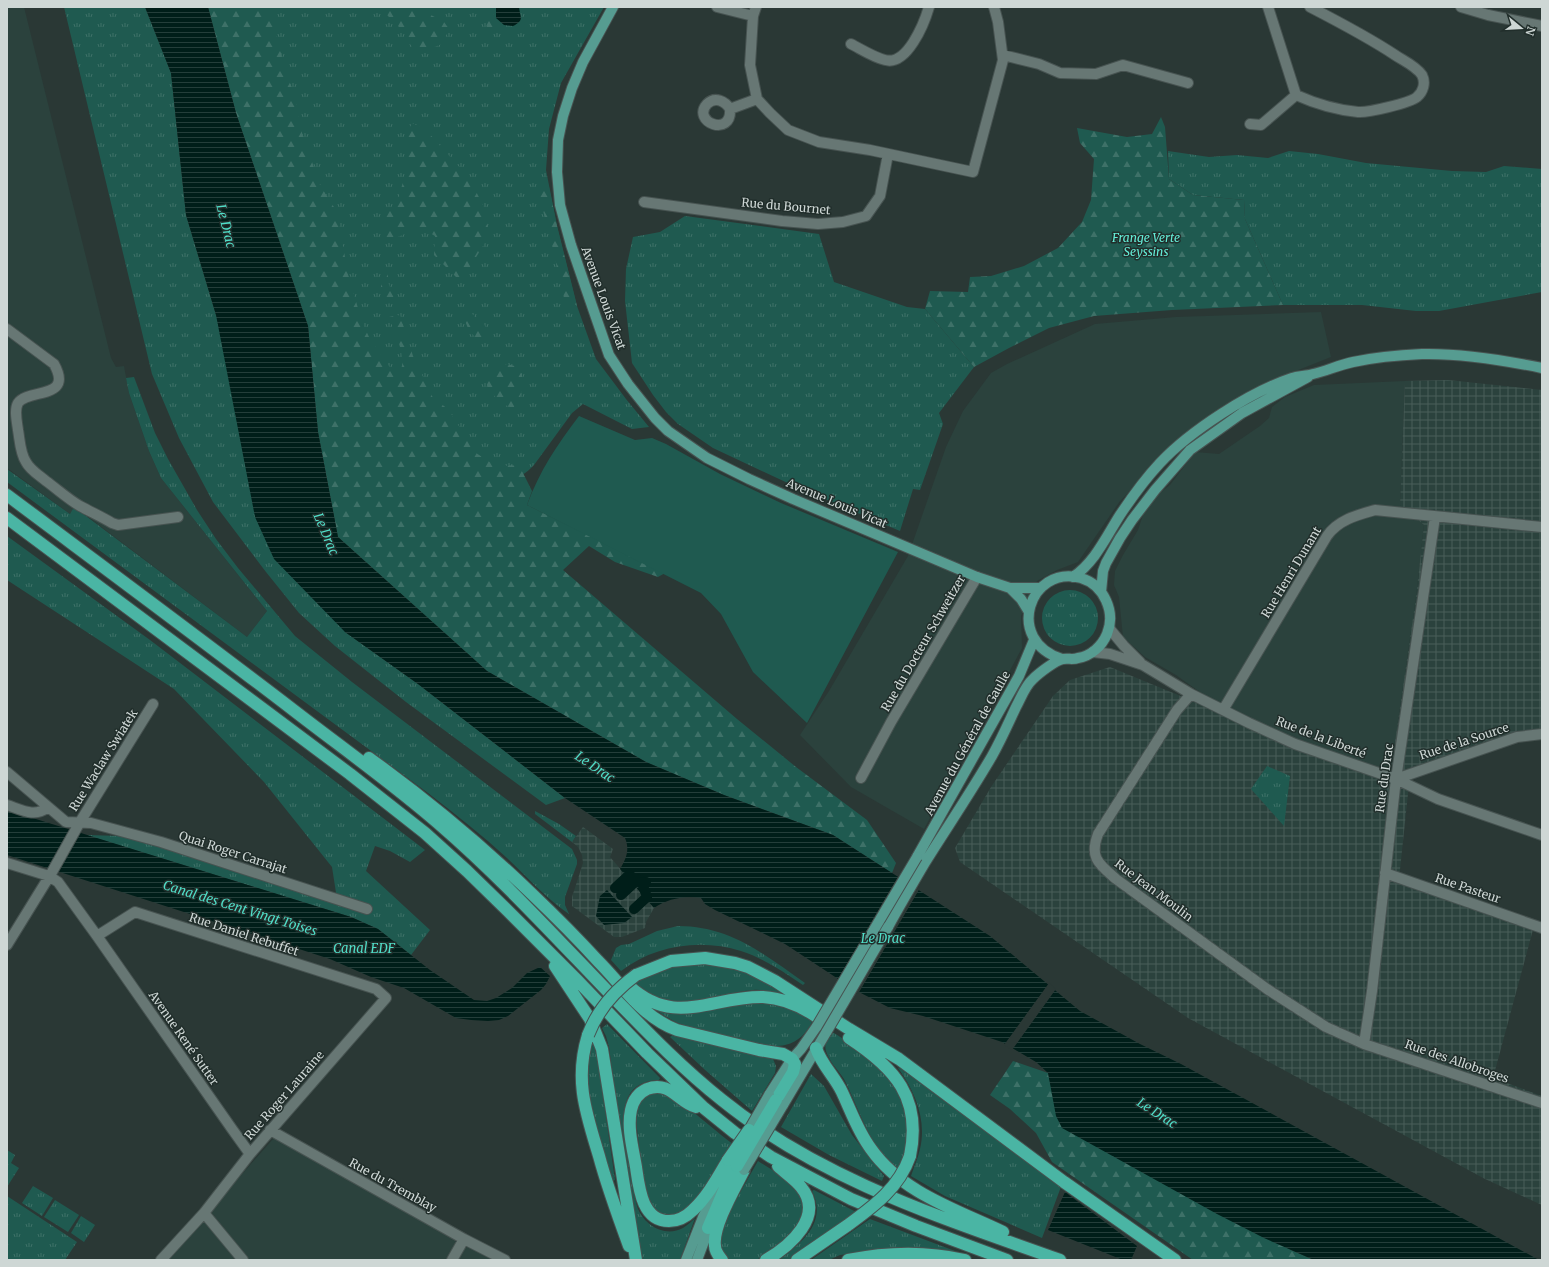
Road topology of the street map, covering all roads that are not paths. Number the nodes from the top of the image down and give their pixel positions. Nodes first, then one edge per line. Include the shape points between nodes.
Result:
1 (613, 7) edge
2 (717, 7) edge
3 (929, 7) edge
4 (994, 7) edge
5 (1268, 7) edge
6 (1310, 7) edge
7 (1461, 7) edge
8 (755, 12) edge
9 (1542, 26) edge
10 (851, 44) dead end
11 (1003, 55) junction
12 (1188, 84) dead end
13 (1296, 95) junction
14 (757, 99) junction
15 (730, 109) dead end
16 (1250, 124) dead end
17 (888, 154) junction
18 (644, 202) dead end
19 (7, 329) edge
20 (1542, 368) edge
21 (1312, 374) junction
22 (7, 495) edge
23 (178, 517) dead end
24 (1435, 517) junction
25 (7, 518) edge
26 (1542, 527) edge
27 (977, 577) junction
28 (1073, 577) junction
29 (1010, 588) junction
30 (1041, 588) junction
31 (1101, 592) junction
32 (1029, 612) junction
33 (1109, 628) junction
34 (1034, 640) junction
35 (1093, 652) junction
36 (1062, 659) junction
37 (1143, 665) junction
38 (258, 683) junction
39 (1192, 694) junction
40 (153, 704) dead end
41 (1224, 710) junction
42 (1542, 734) edge
43 (7, 772) edge
44 (861, 778) dead end
45 (1396, 779) junction
46 (7, 805) edge
47 (48, 807) junction
48 (78, 826) junction
49 (1542, 835) edge
50 (921, 859) junction
51 (7, 863) edge
52 (1385, 873) junction
53 (50, 874) junction
54 (367, 909) dead end
55 (1542, 928) edge
56 (98, 936) junction
57 (7, 945) edge
58 (600, 962) junction
59 (573, 983) junction
60 (386, 998) joint
61 (1364, 1044) junction
62 (816, 1048) junction
63 (792, 1058) junction
64 (776, 1100) junction
65 (1542, 1103) edge
66 (704, 1108) junction
67 (270, 1130) junction
68 (749, 1130) joint
69 (250, 1154) junction
70 (772, 1157) junction
71 (735, 1165) junction
72 (204, 1213) junction
73 (708, 1228) joint
74 (464, 1240) junction
75 (161, 1260) edge
76 (243, 1260) edge
77 (452, 1260) edge
78 (504, 1260) edge
79 (635, 1260) edge
80 (686, 1260) edge
81 (697, 1260) edge
82 (722, 1260) edge
83 (766, 1260) edge
84 (796, 1260) edge
85 (848, 1260) edge
86 (965, 1260) edge
87 (1007, 1260) edge
88 (1061, 1260) edge
89 (1175, 1260) edge

1 - 27 main road, Avenue Louis Vicat via 572,88 558,140 557,172 560,204 571,245 609,355 655,418 668,431 706,458 787,496
2 - 8 street
3 - 10 street via 912,44 899,58 886,61
4 - 11 street
5 - 13 street
6 - 13 street via 1366,36 1411,65 1422,76 1423,90 1416,98 1395,106 1360,112 1311,102
7 - 9 street
8 - 14 street via 750,65
11 - 12 street via 1039,64 1060,73 1096,74 1123,65
11 - 17 street via 974,172
13 - 16 street via 1261,125
14 - 15 street
14 - 17 street via 788,130 819,142
17 - 18 street, Rue du Bournet via 880,196 866,216 843,222 818,224 782,221
19 - 23 street via 58,369 58,382 50,391 24,398 18,404 16,413 21,453 26,463 69,498 112,523 118,525
20 - 21 main road via 1480,357 1422,354 1352,362
21 - 28 main road via 1292,378 1240,403 1182,442 1142,483 1092,561
21 - 31 main road via 1295,386 1242,413 1190,450 1155,490 1120,538 1103,571
22 - 38 highway
24 - 26 street, Rue Henri Dunant
24 - 41 street, Rue Henri Dunant via 1375,510 1355,516 1331,530
24 - 45 street, Rue du Drac
25 - 59 highway via 395,808 467,871 541,945
27 - 29 main road, Avenue Louis Vicat
27 - 44 street, Rue du Docteur Schweitzer via 891,722
28 - 30 main road via 1052,580
28 - 31 main road via 1089,582
29 - 30 main road
29 - 32 main road
30 - 32 main road via 1033,599
31 - 33 main road via 1106,598 1110,613
32 - 34 main road via 1029,627
33 - 35 main road via 1103,641
33 - 37 street, Rue de la Liberté
34 - 36 main road via 1046,652
34 - 50 main road, Avenue du Général de Gaulle via 1019,676
35 - 36 main road via 1078,658
35 - 37 street, Rue de la Liberté via 1110,654
36 - 50 main road via 1043,670 1029,683 981,774
37 - 39 street, Rue de la Liberté
38 - 58 highway via 276,688 444,815 503,866
38 - 88 highway via 441,826 503,883 657,1042 722,1101 785,1145 834,1172 902,1202
39 - 41 street, Rue de la Liberté
39 - 61 street, Rue Jean Moulin via 1177,710 1098,834 1094,843 1094,855 1098,863 1116,879 1267,989 1326,1027
40 - 48 street, Rue Waclaw Swiatek
41 - 45 street, Rue de la Liberté via 1295,744
42 - 45 street, Rue de la Source via 1516,738
43 - 47 street
45 - 49 street, Rue de la Liberté via 1438,799
45 - 52 street, Rue du Drac
46 - 47 street via 35,814
47 - 48 street, Quai Roger Carrajat via 66,822
48 - 53 street, Rue Waclaw Swiatek
48 - 54 street, Quai Roger Carrajat via 91,823 161,842
50 - 62 main road, bridge
50 - 63 main road, bridge via 817,1026
51 - 53 street
52 - 55 street, Rue Pasteur
52 - 61 street, Rue du Drac
53 - 56 street, Avenue René Sutter
53 - 57 street, Rue Waclaw Swiatek
56 - 60 street, Rue Daniel Rebuffet via 135,912 376,989
56 - 69 street, Avenue René Sutter
58 - 63 highway via 634,1001 668,1026
58 - 84 highway, bridge via 637,994 669,1007 688,1008 764,997 800,1007 858,1044 897,1079 913,1118 913,1140 904,1172 893,1188 866,1212
59 - 66 highway
59 - 79 highway via 602,1049
60 - 67 street, Rue Roger Lauraine
61 - 65 street, Rue des Allobroges
62 - 64 main road
62 - 88 highway via 839,1086 865,1140 878,1159 893,1174 944,1205
63 - 64 highway via 795,1064 793,1072
64 - 68 main road, bridge
64 - 71 highway, bridge
66 - 70 highway via 735,1133
66 - 71 highway via 693,1106 672,1091 659,1087 646,1089 635,1099 630,1114 631,1137 645,1207 656,1218 666,1221 686,1216
67 - 69 street, Rue Roger Lauraine
67 - 74 street, Rue du Tremblay
68 - 71 highway, bridge
69 - 72 street, Rue Roger Lauraine
70 - 83 highway via 801,1187 808,1199 809,1211 803,1229
70 - 87 highway via 851,1199
71 - 73 highway
71 - 80 main road via 703,1217
71 - 82 highway via 726,1208 716,1233 715,1246
72 - 75 street, Rue Roger Lauraine
72 - 76 street
73 - 81 main road
74 - 77 street
74 - 78 street, Rue du Tremblay
79 - 89 highway, bridge via 584,1107 581,1065 588,1035 597,1015 617,990 636,975 670,961 705,958 748,967 775,981 899,1059 1064,1182
85 - 86 highway via 908,1253 933,1254

